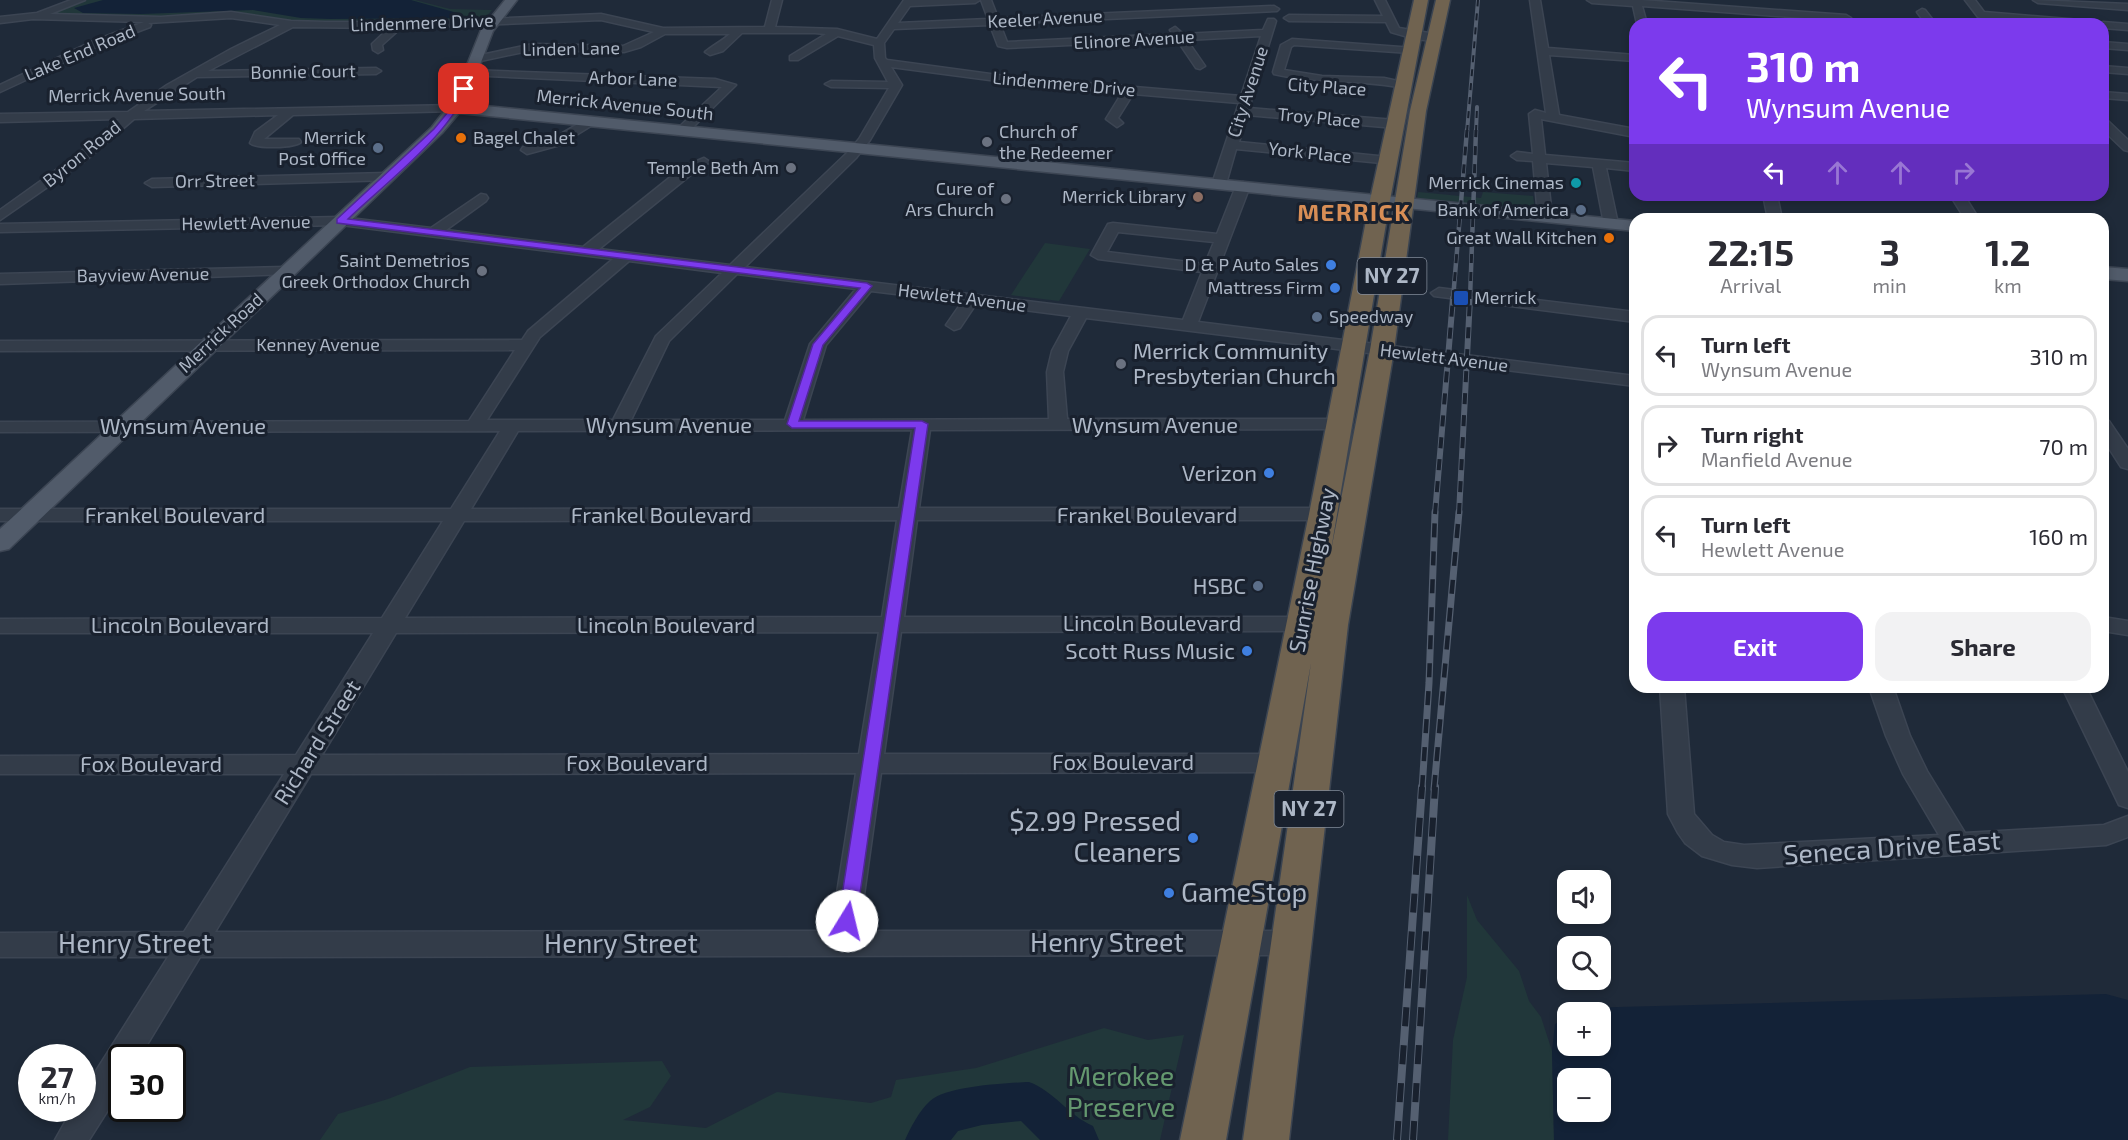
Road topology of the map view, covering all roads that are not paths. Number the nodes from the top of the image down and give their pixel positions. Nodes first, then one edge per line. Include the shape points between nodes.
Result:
1 (80, 0) edge
2 (511, 0) edge
3 (777, 0) edge
4 (975, 0) edge
5 (986, 0) edge
6 (1154, 0) edge
7 (1380, 0) edge
8 (1421, 0) edge
9 (1443, 0) edge
10 (1535, 0) edge
11 (1592, 0) edge
12 (1733, 0) edge
13 (1970, 0) edge
14 (2038, 0) edge
15 (907, 2) edge
16 (1636, 2) edge
17 (1276, 5) edge
18 (2128, 7) edge
19 (1738, 10) junction
20 (1922, 12) dead end
21 (1164, 14) junction
22 (33, 16) junction
23 (1845, 17) edge
24 (1289, 18) dead end
25 (1640, 18) edge
26 (1741, 18) edge
27 (1926, 18) edge
28 (1996, 18) edge
29 (1390, 19) junction
30 (1, 20) edge
31 (161, 20) junction
32 (493, 21) junction
33 (994, 22) junction
34 (291, 24) junction
35 (398, 25) junction
36 (2109, 25) edge
37 (2128, 27) edge
38 (887, 29) junction
39 (740, 30) junction
40 (769, 30) junction
41 (663, 31) junction
42 (840, 33) junction
43 (1267, 33) junction
44 (1436, 37) junction
45 (1181, 38) junction
46 (1412, 42) junction
47 (879, 43) junction
48 (2109, 45) edge
49 (2128, 47) edge
50 (378, 50) dead end
51 (1543, 51) junction
52 (710, 52) dead end
53 (794, 58) dead end
54 (1629, 58) edge
55 (884, 63) junction
56 (473, 66) junction
57 (1200, 66) dead end
58 (2109, 69) edge
59 (376, 71) dead end
60 (2128, 71) edge
61 (194, 74) junction
62 (1263, 82) junction
63 (831, 84) dead end
64 (896, 85) junction
65 (0, 89) edge
66 (1402, 89) junction
67 (1129, 90) junction
68 (2109, 95) edge
69 (2128, 97) edge
70 (1244, 106) junction
71 (456, 108) junction
72 (291, 111) junction
73 (131, 115) junction
74 (1553, 117) junction
75 (0, 118) edge
76 (590, 121) junction
77 (1117, 123) dead end
78 (1395, 124) junction
79 (2109, 129) edge
80 (683, 130) junction
81 (2109, 131) edge
82 (1629, 132) edge
83 (2128, 132) edge
84 (295, 142) dead end
85 (1232, 145) junction
86 (858, 147) junction
87 (2128, 147) edge
88 (527, 150) dead end
89 (1517, 156) dead end
90 (1539, 158) junction
91 (1388, 160) junction
92 (704, 162) dead end
93 (1599, 164) junction
94 (1629, 166) edge
95 (387, 177) junction
96 (152, 183) dead end
97 (1220, 184) junction
98 (1243, 186) junction
99 (481, 198) dead end
100 (1380, 200) junction
101 (1403, 202) junction
102 (0, 216) edge
103 (1545, 216) junction
104 (341, 221) junction
105 (1611, 224) junction
106 (1629, 226) edge
107 (0, 228) edge
108 (433, 233) junction
109 (1223, 239) junction
110 (587, 251) junction
111 (626, 256) junction
112 (1211, 268) junction
113 (734, 269) junction
114 (286, 271) junction
115 (2109, 273) edge
116 (2128, 275) edge
117 (0, 279) edge
118 (867, 286) junction
119 (1439, 293) dead end
120 (972, 299) junction
121 (1081, 312) junction
122 (1629, 316) edge
123 (954, 325) dead end
124 (1190, 325) junction
125 (208, 345) junction
126 (527, 345) junction
127 (0, 346) edge
128 (1354, 346) junction
129 (1382, 350) junction
130 (1629, 380) edge
131 (792, 424) junction
132 (922, 424) junction
133 (1339, 424) junction
134 (620, 425) junction
135 (1058, 425) junction
136 (122, 426) junction
137 (474, 426) junction
138 (512, 426) junction
139 (0, 427) edge
140 (2111, 434) edge
141 (2128, 463) edge
142 (908, 514) junction
143 (1323, 514) junction
144 (0, 515) edge
145 (30, 515) junction
146 (456, 516) junction
147 (0, 543) edge
148 (891, 624) junction
149 (1317, 624) junction
150 (389, 625) junction
151 (2109, 625) edge
152 (0, 626) edge
153 (2128, 628) edge
154 (1672, 693) edge
155 (1883, 693) edge
156 (2077, 693) edge
157 (871, 762) junction
158 (1275, 763) junction
159 (304, 764) junction
160 (0, 765) edge
161 (2128, 798) edge
162 (2117, 831) edge
163 (1958, 844) junction
164 (843, 943) junction
165 (1242, 943) junction
166 (1292, 943) junction
167 (192, 944) junction
168 (0, 945) edge
169 (131, 1044) edge
170 (108, 1081) edge
171 (71, 1140) edge
172 (1203, 1140) edge
173 (1266, 1140) edge

1 - 22 street
2 - 32 main road, Merrick Road
3 - 40 street
4 - 15 street
5 - 33 street
6 - 21 street
7 - 29 street
8 - 46 highway, Sunrise Highway / NY 27
9 - 44 highway, Sunrise Highway / NY 27
10 - 51 street
11 - 16 street
12 - 19 street
13 - 28 street via 1981,15
14 - 18 street
15 - 38 street
16 - 19 street
16 - 25 street
17 - 21 street, Keeler Avenue
17 - 43 street, City Avenue
19 - 23 street
19 - 26 street
20 - 27 street
21 - 33 street, Keeler Avenue
21 - 45 street
22 - 30 street, Lindenmere Drive
22 - 31 street, Lindenmere Drive
24 - 29 street
29 - 46 street via 1395,30
31 - 34 street, Lindenmere Drive via 231,15
31 - 65 street, Lake End Road via 86,48
32 - 35 street, Lindenmere Drive
32 - 41 street, Lindenmere Drive via 554,14 611,18
32 - 56 main road, Merrick Road
33 - 38 street, Keeler Avenue
33 - 45 street, Elinore Avenue via 1002,44 1103,46
34 - 35 street, Lindenmere Drive
34 - 61 street, Byron Road
35 - 50 street via 377,44
36 - 37 street
38 - 42 street, Lindenmere Drive
38 - 47 street
39 - 40 street, Lindenmere Drive
39 - 41 street, Lindenmere Drive
39 - 52 street
40 - 42 street, Lindenmere Drive
41 - 56 street, Linden Lane via 624,49 533,47
42 - 47 street, Lindenmere Drive
42 - 53 street
43 - 45 street, Elinore Avenue
43 - 62 street, City Avenue
44 - 46 street
44 - 101 highway, Sunrise Highway / NY 27 via 1418,111
45 - 57 street
46 - 66 highway, Sunrise Highway / NY 27
46 - 66 street via 1292,42 1286,45 1278,72 1322,79 1387,66
47 - 55 street
48 - 49 street
51 - 54 street
51 - 74 street
55 - 64 street
55 - 67 street, Lindenmere Drive via 964,75
56 - 71 main road, Merrick Road
56 - 80 street, Arbor Lane via 730,85
58 - 60 street
59 - 61 street, Bonnie Court
61 - 73 street, Byron Road
62 - 66 street, City Place
62 - 70 street, City Avenue
63 - 64 street
64 - 86 street
66 - 78 highway, Sunrise Highway / NY 27
67 - 70 street, Lindenmere Drive
67 - 77 street via 1113,114
68 - 69 street
70 - 78 street, Troy Place
70 - 85 street, City Avenue
71 - 72 street, Merrick Avenue South
71 - 76 main road, Merrick Avenue South
71 - 95 main road, Merrick Road
72 - 73 street, Merrick Avenue South
72 - 84 street via 260,135 256,143
73 - 75 street, Merrick Avenue South
73 - 102 street, Byron Road via 81,158
74 - 82 street
74 - 90 street via 1535,114
76 - 80 main road, Merrick Avenue South
76 - 88 street via 556,142
78 - 91 highway, Sunrise Highway / NY 27
79 - 83 street
80 - 86 main road, Merrick Avenue South
81 - 87 street
85 - 91 street, York Place
85 - 97 street, City Avenue
86 - 97 main road, Merrick Avenue South
86 - 113 street
89 - 90 street
90 - 93 street
90 - 103 street
91 - 100 highway, Sunrise Highway / NY 27
92 - 110 street via 688,170
93 - 94 street
93 - 105 street
95 - 96 street, Orr Street
95 - 104 main road, Merrick Road
97 - 98 main road, Merrick Avenue South
98 - 100 main road, Merrick Avenue South
98 - 109 street
99 - 108 street
100 - 101 main road, Merrick Avenue South
100 - 128 highway, Sunrise Highway / NY 27
101 - 103 main road, Merrick Avenue South
101 - 129 highway, Sunrise Highway / NY 27
103 - 105 main road, Merrick Avenue South
104 - 107 street, Hewlett Avenue
104 - 108 street, Hewlett Avenue
104 - 114 main road, Merrick Road
105 - 106 main road, Merrick Avenue South
108 - 110 street, Hewlett Avenue
109 - 112 street
109 - 112 street via 1113,227 1098,255
110 - 111 street, Hewlett Avenue
111 - 113 street, Hewlett Avenue
111 - 126 street via 544,323
112 - 124 street
113 - 118 street, Hewlett Avenue
113 - 134 street via 662,339
114 - 117 street, Bayview Avenue
114 - 125 main road, Merrick Road
115 - 116 main road
118 - 120 street, Hewlett Avenue
118 - 131 street via 818,344
119 - 122 street
120 - 121 street, Hewlett Avenue
120 - 123 street
121 - 124 street, Hewlett Avenue
121 - 135 street via 1060,351 1055,372
124 - 128 street, Hewlett Avenue
125 - 126 street, Kenney Avenue
125 - 127 street, Kenney Avenue
125 - 136 main road, Merrick Road
126 - 137 street
128 - 129 street, Hewlett Avenue
128 - 133 highway, Sunrise Highway / NY 27
129 - 130 street, Hewlett Avenue
129 - 149 highway, Sunrise Highway / NY 27
131 - 132 street, Wynsum Avenue
131 - 134 street, Wynsum Avenue
132 - 135 street, Wynsum Avenue
132 - 142 street
133 - 135 street, Wynsum Avenue
133 - 143 highway, Sunrise Highway / NY 27
134 - 138 street, Wynsum Avenue
136 - 137 street, Wynsum Avenue
136 - 139 street, Wynsum Avenue
136 - 145 main road, Merrick Road
137 - 138 street, Wynsum Avenue
138 - 146 street, Richard Street
140 - 141 street
142 - 143 street, Frankel Boulevard
142 - 146 street, Frankel Boulevard
142 - 148 street
143 - 149 highway, Sunrise Highway / NY 27
144 - 145 street, Frankel Boulevard
145 - 146 street, Frankel Boulevard
145 - 147 main road, Merrick Road
146 - 150 street, Richard Street
148 - 149 street, Lincoln Boulevard
148 - 150 street, Lincoln Boulevard
148 - 157 street
149 - 158 highway, Sunrise Highway / NY 27
149 - 166 highway, Sunrise Highway / NY 27
150 - 152 street, Lincoln Boulevard
150 - 159 street, Richard Street
151 - 153 street
154 - 163 street, Seneca Drive East via 1681,814 1698,841 1726,855 1757,857
155 - 163 street via 1916,774
156 - 161 street
157 - 158 street, Fox Boulevard
157 - 159 street, Fox Boulevard
157 - 164 street
158 - 165 highway, Sunrise Highway / NY 27
159 - 160 street, Fox Boulevard
159 - 167 street, Richard Street
162 - 163 street, Seneca Drive East
164 - 165 street, Henry Street
164 - 167 street, Henry Street
165 - 166 street, Henry Street
165 - 172 highway, Sunrise Highway / NY 27
166 - 173 highway, Sunrise Highway / NY 27
167 - 168 street, Henry Street
167 - 169 street, Richard Street
170 - 171 street, Richard Street

